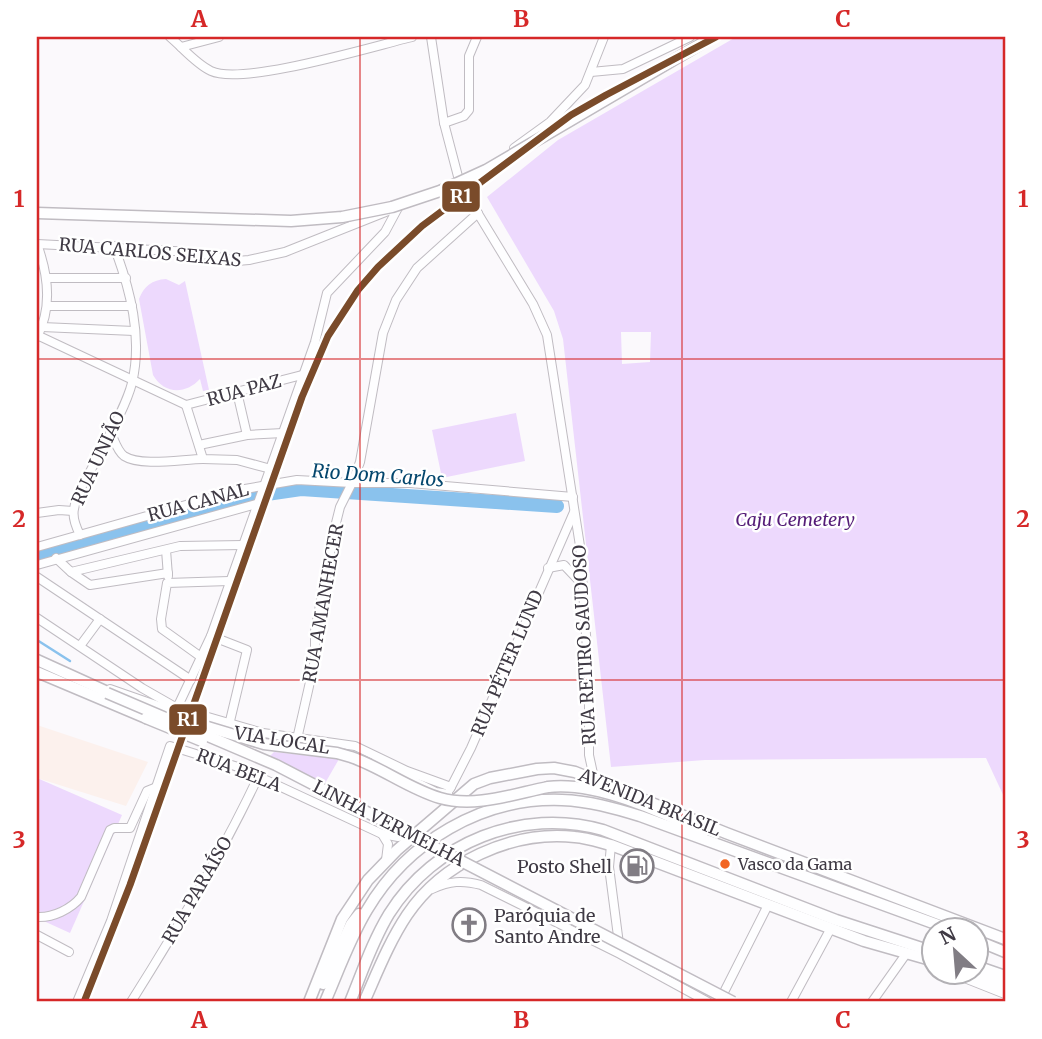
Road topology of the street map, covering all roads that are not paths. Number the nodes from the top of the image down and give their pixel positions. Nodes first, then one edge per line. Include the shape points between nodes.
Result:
1 (170, 37) edge
2 (219, 37) edge
3 (412, 37) edge
4 (431, 37) edge
5 (477, 37) edge
6 (604, 37) edge
7 (690, 37) edge
8 (713, 37) edge
9 (181, 47) junction
10 (591, 72) junction
11 (444, 123) junction
12 (460, 184) junction
13 (399, 206) junction
14 (37, 213) edge
15 (478, 213) junction
16 (37, 244) edge
17 (114, 246) junction
18 (47, 278) junction
19 (126, 278) junction
20 (47, 306) junction
21 (132, 306) junction
22 (134, 331) junction
23 (39, 333) edge
24 (302, 375) junction
25 (132, 381) junction
26 (237, 393) junction
27 (186, 405) junction
28 (110, 431) junction
29 (283, 433) junction
30 (247, 435) junction
31 (199, 445) junction
32 (203, 459) junction
33 (271, 469) junction
34 (351, 486) junction
35 (260, 495) junction
36 (573, 497) junction
37 (73, 511) junction
38 (574, 512) junction
39 (37, 513) edge
40 (80, 535) junction
41 (243, 545) junction
42 (37, 547) edge
43 (166, 550) junction
44 (56, 558) junction
45 (37, 565) edge
46 (548, 568) junction
47 (71, 572) junction
48 (168, 573) junction
49 (37, 577) edge
50 (229, 581) junction
51 (167, 583) junction
52 (583, 586) junction
53 (37, 618) edge
54 (100, 619) junction
55 (211, 636) junction
56 (80, 646) junction
57 (201, 657) junction
58 (37, 658) edge
59 (37, 672) edge
60 (191, 680) junction
61 (107, 693) junction
62 (177, 708) junction
63 (229, 725) junction
64 (297, 739) junction
65 (258, 775) junction
66 (594, 778) junction
67 (157, 787) junction
68 (450, 791) junction
69 (439, 814) junction
70 (416, 833) junction
71 (382, 834) junction
72 (611, 845) junction
73 (734, 849) junction
74 (386, 861) junction
75 (383, 885) junction
76 (426, 892) junction
77 (768, 905) junction
78 (37, 917) edge
79 (920, 918) edge
80 (831, 928) junction
81 (37, 935) edge
82 (1005, 939) edge
83 (920, 947) edge
84 (69, 952) dead end
85 (620, 954) junction
86 (909, 955) junction
87 (920, 959) edge
88 (987, 986) edge
89 (1005, 993) edge
90 (77, 1002) edge
91 (131, 1002) edge
92 (309, 1002) edge
93 (314, 1002) edge
94 (325, 1002) edge
95 (349, 1002) edge
96 (364, 1002) edge
97 (708, 1002) edge
98 (719, 1002) edge
99 (733, 1002) edge
100 (791, 1002) edge
101 (872, 1002) edge

1 - 9 street
2 - 9 street
3 - 9 street via 241,75 211,71
4 - 11 street, RUA RETIRO SAUDOSO
5 - 11 street via 470,56 470,110
6 - 10 street, RUA CARLOS SEIXAS
7 - 10 street via 623,69
8 - 14 highway, bridge via 486,170 392,207 291,221
10 - 12 street, RUA CARLOS SEIXAS via 577,95 550,122
11 - 12 street, RUA RETIRO SAUDOSO
12 - 13 street, RUA CARLOS SEIXAS
12 - 15 street, RUA RETIRO SAUDOSO
13 - 17 street, RUA CARLOS SEIXAS via 285,253 249,260
13 - 24 street via 385,232 327,293
15 - 34 street, RUA AMANHECER via 417,268 396,300 383,332 360,462
15 - 36 street, RUA RETIRO SAUDOSO via 547,335
16 - 17 street, RUA CARLOS SEIXAS
16 - 18 street
17 - 19 street, RUA UNIÃO
18 - 19 street
18 - 20 street
19 - 21 street, RUA UNIÃO
20 - 21 street
20 - 23 street
21 - 22 street, RUA UNIÃO
22 - 23 street
22 - 25 street, RUA UNIÃO
23 - 25 street
24 - 26 street, RUA PAZ
24 - 29 street
25 - 27 street
25 - 28 street, RUA UNIÃO
26 - 27 street, RUA PAZ
26 - 30 street
27 - 31 street
28 - 32 street via 119,451 128,458
28 - 37 street, RUA UNIÃO
29 - 30 street
29 - 33 street
30 - 31 street
31 - 32 street
32 - 33 street via 237,460
33 - 35 street
34 - 35 street, RUA CANAL via 297,480
34 - 36 street, RUA CANAL via 410,483
34 - 64 street, RUA AMANHECER via 338,512 315,631 315,660
35 - 40 street, RUA CANAL
35 - 41 street
35 - 44 street
36 - 38 street, RUA RETIRO SAUDOSO
37 - 39 street
37 - 40 street, RUA UNIÃO
38 - 46 street, RUA PÉTER LUND
38 - 52 street, RUA RETIRO SAUDOSO
40 - 42 street, RUA CANAL
41 - 43 street via 195,544
41 - 50 street
43 - 47 street
43 - 48 street
44 - 45 street
44 - 47 street
46 - 52 street via 564,565
46 - 68 street, RUA PÉTER LUND
47 - 48 street via 90,584
48 - 51 street
49 - 54 street
50 - 51 street
50 - 55 street
51 - 57 street via 160,619 163,632
52 - 66 street, RUA RETIRO SAUDOSO via 589,755
53 - 56 street
54 - 56 street
54 - 60 street
55 - 57 street
55 - 63 street via 247,650
56 - 62 street
57 - 60 street
58 - 61 highway, LINHA VERMELHA
58 - 68 street, VIA LOCAL via 225,730 265,741 339,749 436,792
59 - 98 highway, LINHA VERMELHA, bridge via 245,758
60 - 62 street
61 - 73 highway, bridge via 232,736 351,757 449,800 480,800 577,785 690,826
61 - 99 highway, LINHA VERMELHA, bridge via 276,765
62 - 63 street
63 - 64 street
64 - 68 street via 355,746
65 - 67 street, RUA BELA via 170,746
65 - 71 street, RUA BELA
65 - 91 street, RUA PARAÍSO via 187,910
66 - 69 highway, AVENIDA BRASIL via 547,768 490,778 471,786
66 - 82 highway, AVENIDA BRASIL
67 - 78 street via 147,791 130,828 110,830 74,905
67 - 90 street via 111,921
68 - 69 street, RUA PÉTER LUND
69 - 70 highway, AVENIDA BRASIL
70 - 71 street, RUA BELA
70 - 74 highway, AVENIDA BRASIL
71 - 74 street via 388,844
72 - 76 highway via 574,836 517,841 460,864
72 - 77 highway
72 - 85 street via 609,867
73 - 75 highway, AVENIDA BRASIL via 605,805 540,800 460,822 415,851
73 - 79 highway, AVENIDA BRASIL
74 - 92 highway, AVENIDA BRASIL via 342,919
75 - 93 highway via 351,924
75 - 94 highway, AVENIDA BRASIL via 360,922
76 - 85 street via 449,881 481,885
76 - 96 highway via 399,928
77 - 80 highway
77 - 98 street
80 - 86 highway
80 - 100 street
81 - 84 street
83 - 95 highway via 603,830 572,822 535,823 472,841 421,876 380,930
85 - 97 street
86 - 87 highway
86 - 101 street
88 - 89 main road

